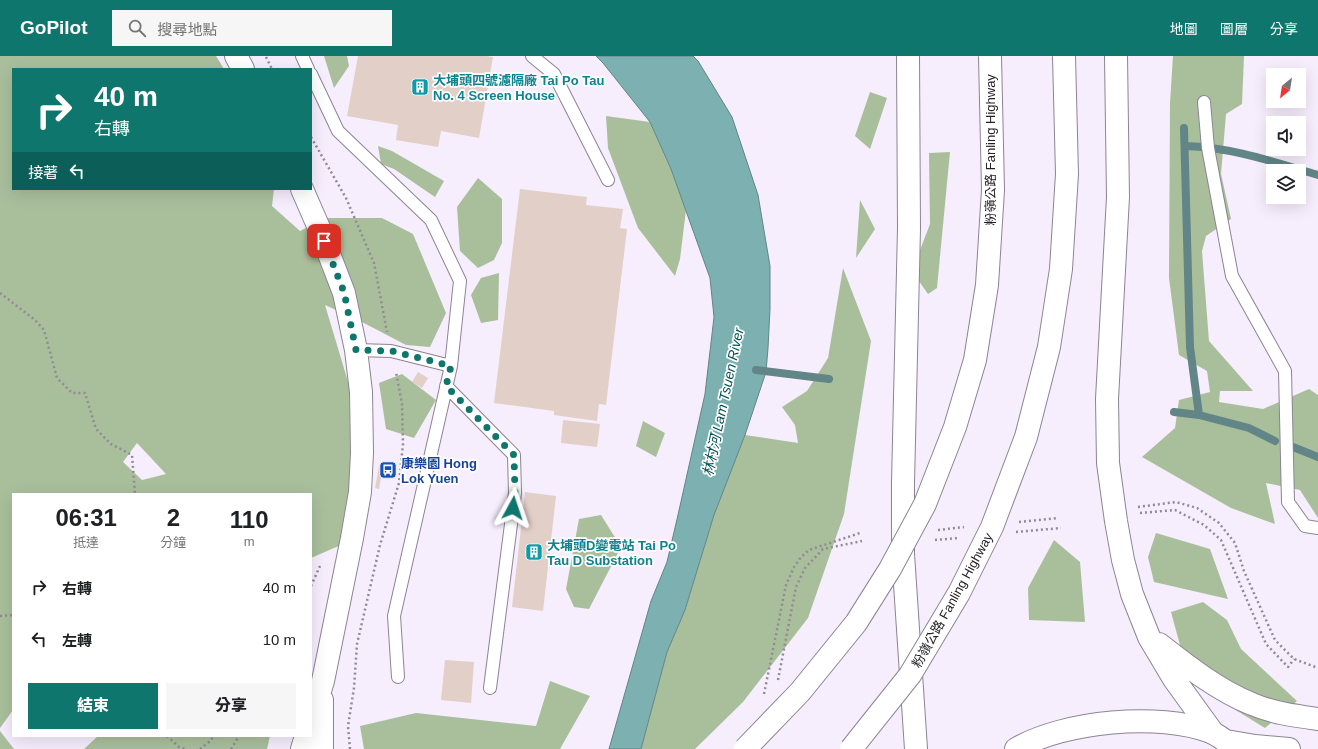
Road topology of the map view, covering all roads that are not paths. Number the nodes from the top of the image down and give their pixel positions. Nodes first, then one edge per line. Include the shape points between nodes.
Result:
1 (236, 56) edge
2 (302, 56) edge
3 (532, 56) edge
4 (908, 56) edge
5 (990, 56) edge
6 (1064, 56) edge
7 (1116, 56) edge
8 (242, 68) edge
9 (308, 68) edge
10 (312, 76) edge
11 (1204, 102) dead end
12 (608, 180) dead end
13 (302, 190) edge
14 (356, 350) junction
15 (451, 366) junction
16 (446, 386) junction
17 (1318, 528) edge
18 (1149, 637) junction
19 (398, 677) dead end
20 (322, 681) junction
21 (490, 688) dead end
22 (312, 716) edge
23 (1318, 719) edge
24 (306, 737) edge
25 (1225, 741) edge
26 (302, 749) edge
27 (322, 749) edge
28 (744, 749) edge
29 (851, 749) edge
30 (916, 749) edge
31 (1016, 749) edge
32 (1289, 749) edge

1 - 8 main road
2 - 9 lane
3 - 12 lane via 554,74
4 - 30 main road via 909,228 903,554
5 - 28 main road, 粉嶺公路 Fanling Highway, bridge via 993,190 987,285 975,360 955,427 925,504 890,569 856,623 800,692
6 - 29 main road, 粉嶺公路 Fanling Highway, bridge via 1067,174 1061,269 1049,347 1026,437 992,527 959,593 910,675
7 - 18 main road via 1118,197 1107,399 1108,464 1123,560 1132,594
10 - 15 lane via 338,131 431,220 434,226 460,281
11 - 17 lane via 1208,148 1232,276 1285,371 1288,502 1305,526
13 - 14 main road via 344,292
14 - 15 lane via 392,351
14 - 20 main road via 361,392 360,492
15 - 16 lane
16 - 19 lane via 394,616
16 - 21 lane via 514,455 515,493
18 - 23 main road via 1200,675 1252,704 1279,713
18 - 25 main road via 1174,679
20 - 22 main road
20 - 27 main road
24 - 26 main road
25 - 31 main road via 1195,727 1179,724 1149,721 1115,722 1082,726 1049,735
25 - 32 main road

